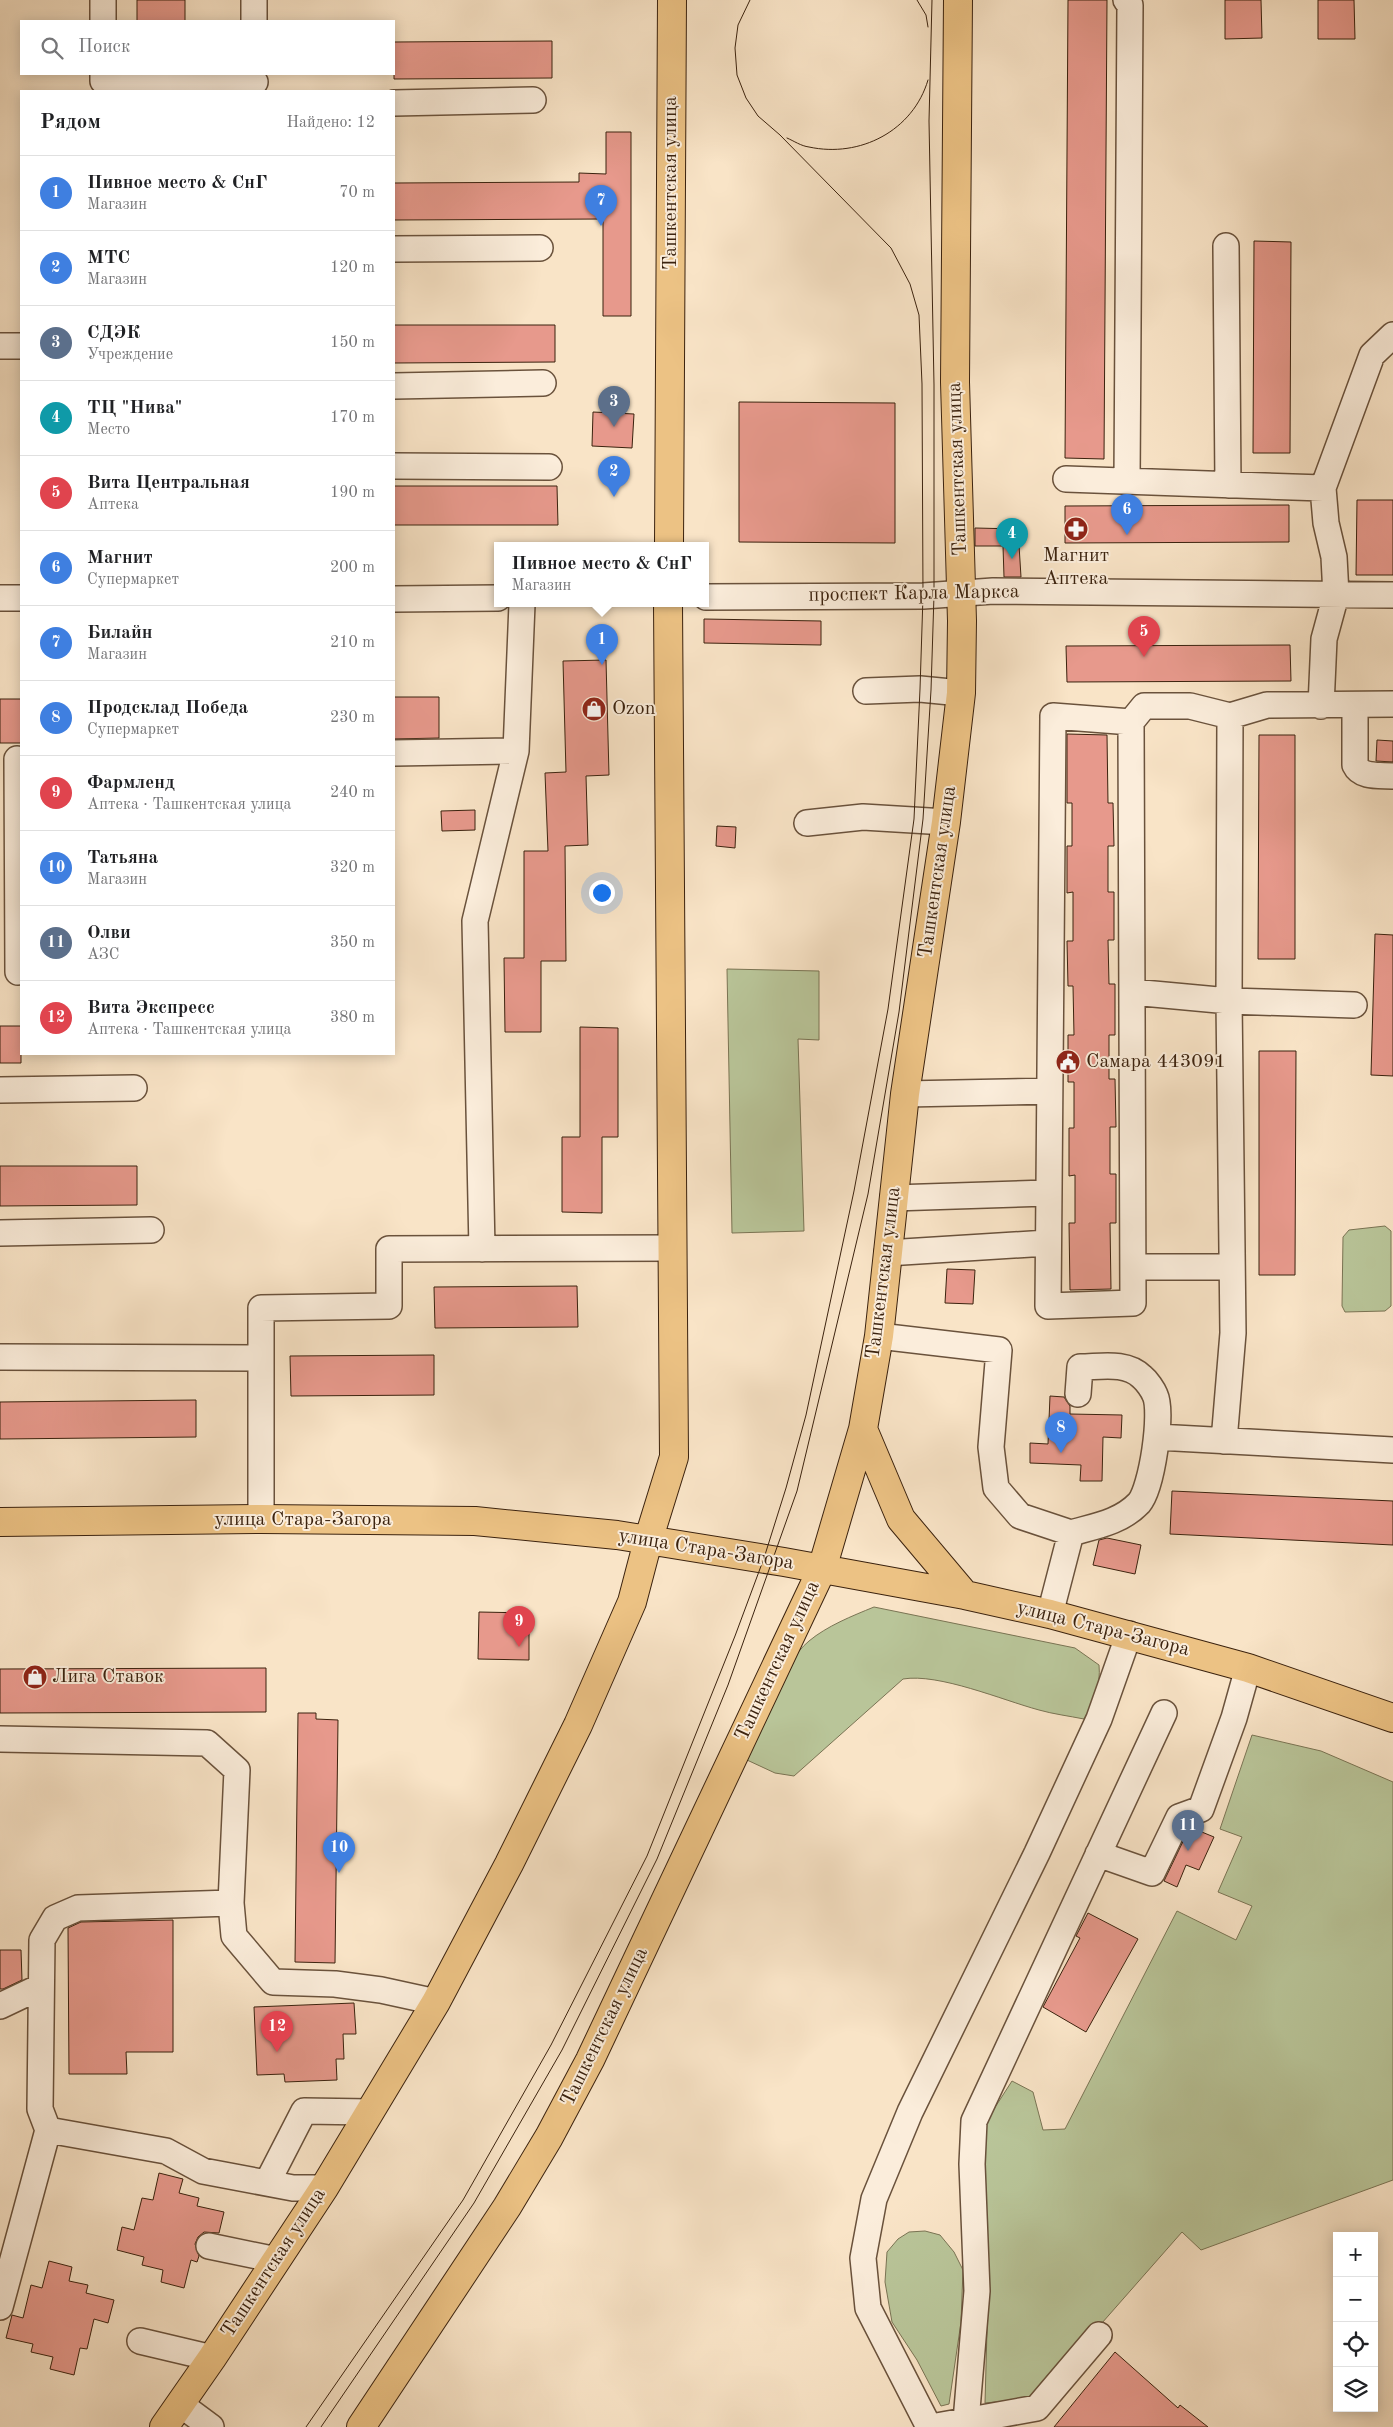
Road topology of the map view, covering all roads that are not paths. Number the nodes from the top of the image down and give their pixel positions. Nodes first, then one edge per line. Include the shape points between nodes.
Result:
1 (103, 0) edge
2 (254, 0) edge
3 (672, 0) edge
4 (958, 0) edge
5 (1126, 0) edge
6 (103, 20) edge
7 (254, 20) edge
8 (103, 75) edge
9 (255, 82) edge
10 (533, 100) dead end
11 (395, 103) edge
12 (1226, 246) dead end
13 (540, 248) dead end
14 (395, 249) edge
15 (1393, 335) edge
16 (0, 346) edge
17 (20, 346) edge
18 (543, 383) dead end
19 (395, 386) edge
20 (395, 466) edge
21 (549, 467) dead end
22 (1066, 479) dead end
23 (1128, 481) junction
24 (1228, 485) junction
25 (1322, 488) junction
26 (669, 542) edge
27 (961, 593) junction
28 (1336, 595) junction
29 (1393, 595) edge
30 (709, 597) edge
31 (0, 598) edge
32 (20, 598) edge
33 (494, 598) edge
34 (395, 599) edge
35 (522, 607) edge
36 (668, 607) edge
37 (866, 691) dead end
38 (961, 693) junction
39 (1393, 704) edge
40 (1355, 705) junction
41 (1321, 706) junction
42 (1230, 716) junction
43 (1131, 722) junction
44 (516, 752) junction
45 (395, 753) edge
46 (13, 759) edge
47 (1393, 776) edge
48 (946, 822) junction
49 (806, 823) dead end
50 (18, 972) dead end
51 (1132, 992) junction
52 (1229, 1001) junction
53 (1354, 1005) dead end
54 (134, 1088) dead end
55 (0, 1090) edge
56 (1049, 1092) junction
57 (906, 1094) junction
58 (1047, 1193) junction
59 (893, 1198) junction
60 (151, 1230) dead end
61 (0, 1233) edge
62 (1047, 1244) junction
63 (673, 1248) junction
64 (482, 1249) junction
65 (887, 1253) junction
66 (1134, 1267) junction
67 (1232, 1267) junction
68 (879, 1336) junction
69 (0, 1357) edge
70 (261, 1358) junction
71 (1078, 1394) dead end
72 (863, 1429) junction
73 (1157, 1437) junction
74 (1224, 1440) junction
75 (1393, 1450) edge
76 (261, 1519) junction
77 (0, 1522) edge
78 (1071, 1533) junction
79 (648, 1541) junction
80 (822, 1569) junction
81 (965, 1595) junction
82 (1050, 1614) junction
83 (1129, 1634) junction
84 (1248, 1668) junction
85 (1164, 1712) dead end
86 (1393, 1718) edge
87 (0, 1739) edge
88 (1098, 1854) junction
89 (231, 1903) junction
90 (40, 1987) junction
91 (436, 2002) junction
92 (0, 2006) edge
93 (370, 2112) junction
94 (48, 2130) junction
95 (266, 2183) junction
96 (324, 2188) junction
97 (209, 2246) dead end
98 (277, 2260) junction
99 (0, 2307) edge
100 (1099, 2335) dead end
101 (140, 2341) dead end
102 (212, 2358) junction
103 (180, 2404) junction
104 (966, 2421) junction
105 (164, 2427) edge
106 (211, 2427) edge
107 (361, 2427) edge
108 (930, 2427) edge

1 - 6 street
2 - 7 street
3 - 26 main road, Ташкентская улица
4 - 27 main road, Ташкентская улица via 955,382
5 - 23 street via 1130,5
8 - 9 street via 103,81
10 - 11 street
12 - 24 street
13 - 14 street
15 - 25 street via 1372,355
16 - 17 street
18 - 19 street
20 - 21 street
22 - 23 street
23 - 24 street
24 - 25 street
25 - 28 street via 1334,557
27 - 28 street, проспект Карла Маркса
27 - 30 street, проспект Карла Маркса
27 - 38 main road, Ташкентская улица
28 - 29 street, проспект Карла Маркса
28 - 41 street via 1324,639
31 - 32 street
33 - 34 street
35 - 44 street
36 - 63 main road, Ташкентская улица
37 - 38 street via 920,689
38 - 48 main road, Ташкентская улица
39 - 40 street
40 - 41 street
40 - 47 street via 1355,765 1362,774
41 - 42 street via 1267,705
42 - 43 street via 1190,706 1144,706
42 - 52 street
43 - 51 street
43 - 56 street via 1053,716
44 - 45 street
44 - 64 street via 475,921
46 - 50 street
48 - 49 street via 863,817
48 - 57 main road, Ташкентская улица
51 - 52 street
51 - 66 street
52 - 53 street
52 - 67 street
54 - 55 street
56 - 57 street
56 - 58 street
57 - 59 main road, Ташкентская улица
58 - 59 street
58 - 62 street
59 - 65 main road, Ташкентская улица
60 - 61 street
62 - 65 street
62 - 66 street via 1048,1306 1133,1303
63 - 64 street
63 - 79 main road, Ташкентская улица via 674,1457
64 - 70 street via 389,1249 389,1306 261,1308
65 - 68 main road, Ташкентская улица
66 - 67 street
67 - 74 street via 1234,1333
68 - 72 main road, Ташкентская улица
68 - 78 street via 998,1350 992,1447 996,1488 1020,1516
69 - 70 street
70 - 76 street
71 - 73 street via 1080,1367 1125,1366 1142,1376 1156,1396
72 - 80 main road, Ташкентская улица
72 - 81 main road via 901,1519
73 - 74 street
73 - 78 street via 1152,1474 1140,1501 1119,1519
74 - 75 street
76 - 77 main road, улица Стара-Загора
76 - 79 main road, улица Стара-Загора via 474,1521
78 - 82 street
79 - 80 main road, улица Стара-Загора
79 - 91 main road, Ташкентская улица via 632,1602 578,1725
80 - 81 main road, улица Стара-Загора
80 - 107 main road, Ташкентская улица via 599,2043 550,2137
81 - 82 main road, улица Стара-Загора
82 - 83 main road, улица Стара-Загора
83 - 84 main road, улица Стара-Загора
83 - 108 street via 1099,1718 910,2112 874,2199 863,2258 868,2308
84 - 86 main road, улица Стара-Загора
84 - 88 street via 1234,1718 1201,1809 1179,1817 1152,1873
85 - 88 street
87 - 89 street via 206,1743 237,1770
88 - 104 street via 974,2120 972,2164 977,2291
89 - 90 street via 78,1908 62,1914 54,1918 42,1940
89 - 91 street via 234,1936 274,1982 335,1984
90 - 92 street
90 - 94 street via 40,2110
91 - 93 main road, Ташкентская улица
93 - 95 street via 304,2111
93 - 96 main road, Ташкентская улица
94 - 95 street via 166,2151 203,2171
94 - 99 street
95 - 96 street via 293,2188
96 - 98 main road, Ташкентская улица
97 - 98 street
98 - 102 main road, Ташкентская улица
100 - 104 street via 1037,2408
101 - 102 street
102 - 103 main road, Ташкентская улица
103 - 105 main road, Ташкентская улица
103 - 106 street
104 - 108 street

